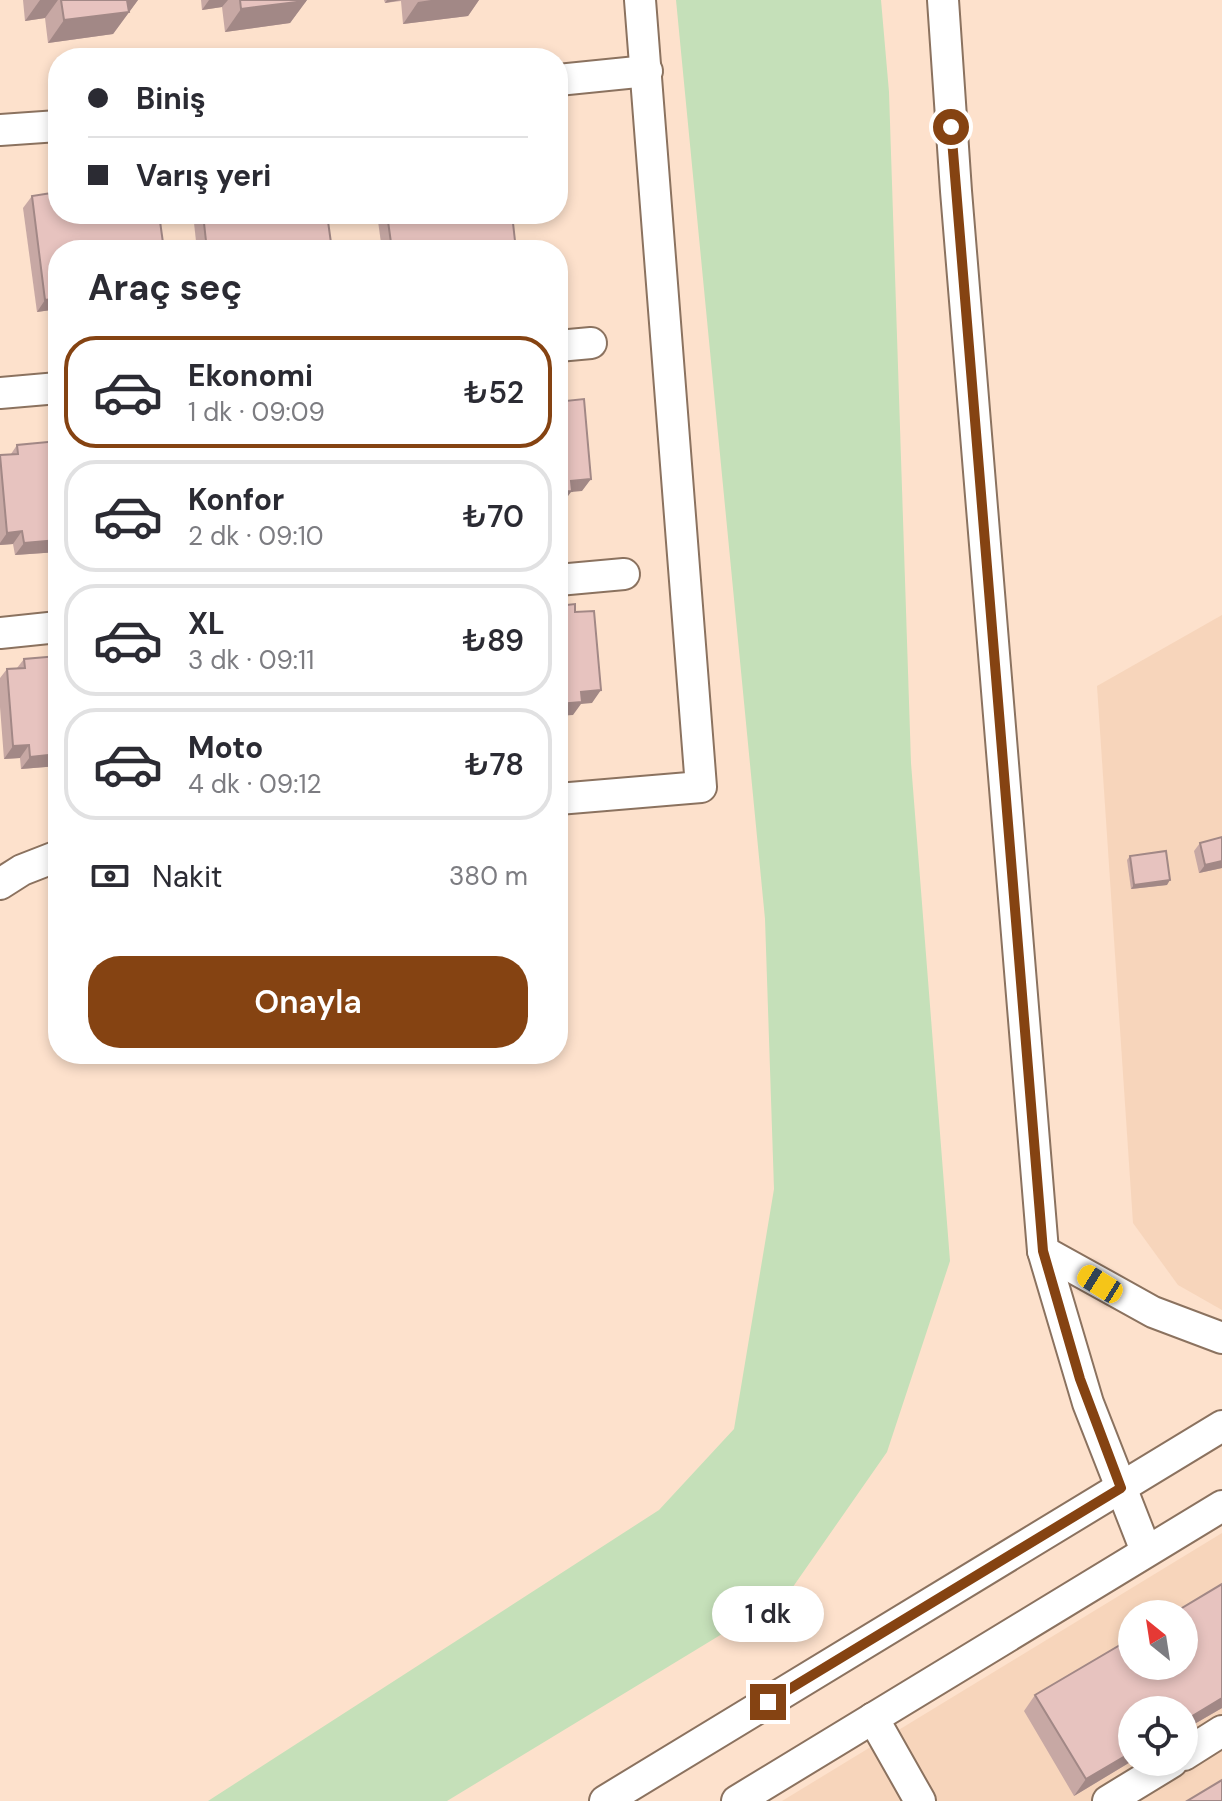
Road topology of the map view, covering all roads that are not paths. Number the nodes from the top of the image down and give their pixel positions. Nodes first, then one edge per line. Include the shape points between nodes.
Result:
1 (640, 0) edge
2 (943, 0) edge
3 (647, 71) junction
4 (568, 79) edge
5 (48, 127) edge
6 (0, 130) edge
7 (591, 343) dead end
8 (568, 345) edge
9 (48, 389) edge
10 (0, 393) edge
11 (624, 574) dead end
12 (568, 579) edge
13 (48, 628) edge
14 (0, 633) edge
15 (568, 798) edge
16 (48, 860) edge
17 (0, 884) edge
18 (1043, 1251) junction
19 (1222, 1338) edge
20 (1222, 1426) edge
21 (1121, 1488) junction
22 (1222, 1506) edge
23 (1146, 1551) junction
24 (873, 1718) junction
25 (1222, 1731) edge
26 (1198, 1746) edge
27 (1149, 1776) edge
28 (605, 1801) edge
29 (737, 1801) edge
30 (920, 1801) edge
31 (1108, 1801) edge

1 - 3 street
2 - 18 street
3 - 4 street
3 - 15 street via 701,787
5 - 6 street
7 - 8 street
9 - 10 street
11 - 12 street
13 - 14 street
16 - 17 street
18 - 19 street via 1153,1312
18 - 21 street via 1078,1375
20 - 21 street
21 - 23 street
21 - 28 street
22 - 23 street
23 - 24 street
24 - 29 street
24 - 30 street
25 - 26 street
27 - 31 street

